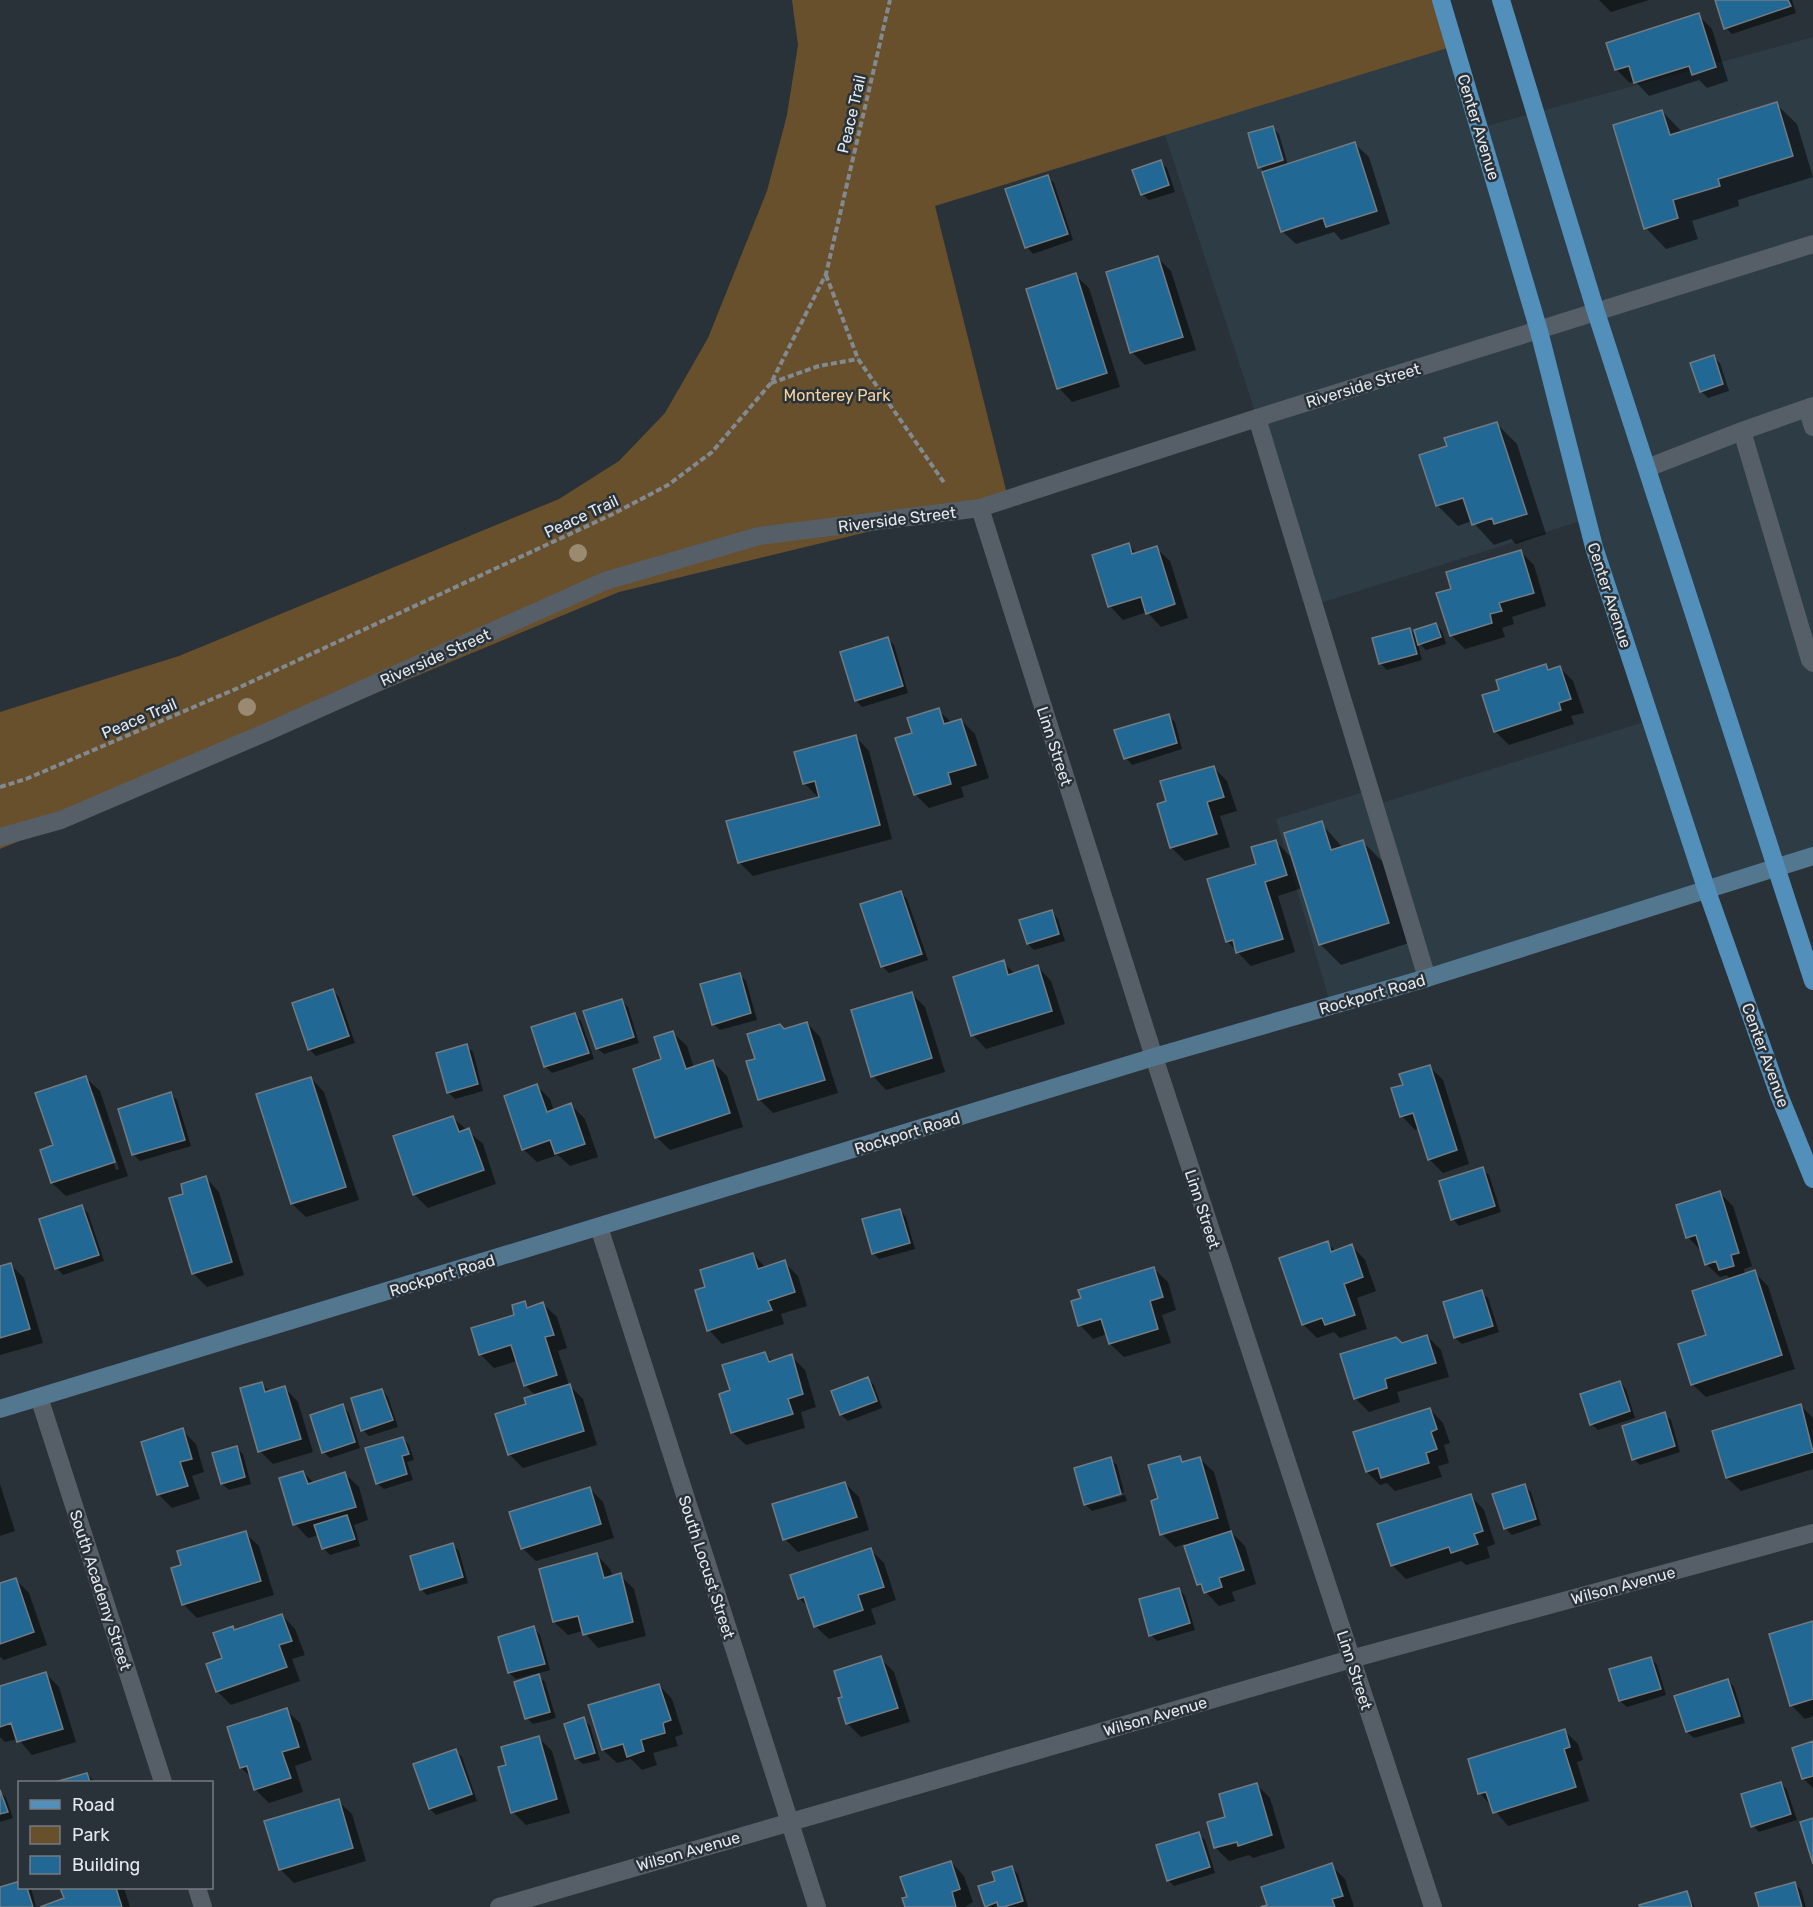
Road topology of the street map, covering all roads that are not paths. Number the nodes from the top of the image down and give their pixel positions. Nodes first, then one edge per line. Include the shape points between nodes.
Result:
1 (1441, 0) edge
2 (1501, 0) edge
3 (1813, 244) edge
4 (1596, 312) junction
5 (1539, 330) junction
6 (1810, 407) edge
7 (1257, 418) junction
8 (1813, 427) edge
9 (1742, 431) junction
10 (1647, 468) junction
11 (972, 510) junction
12 (1813, 663) edge
13 (0, 837) edge
14 (1813, 856) edge
15 (1776, 868) junction
16 (1707, 891) junction
17 (1427, 978) junction
18 (1813, 981) edge
19 (1154, 1058) junction
20 (1813, 1179) edge
21 (598, 1227) junction
22 (39, 1397) junction
23 (0, 1409) edge
24 (1813, 1533) edge
25 (1351, 1659) junction
26 (163, 1781) edge
27 (789, 1821) junction
28 (198, 1889) edge
29 (203, 1907) edge
30 (499, 1907) edge
31 (817, 1907) edge
32 (1433, 1907) edge

1 - 5 main road, Center Avenue
2 - 4 main road
3 - 4 street, Riverside Street
4 - 5 street, Riverside Street
4 - 10 main road
5 - 7 street, Riverside Street
5 - 16 main road, Center Avenue via 1594,547
6 - 8 street
6 - 9 street
7 - 11 street, Riverside Street
7 - 17 street
9 - 10 street
9 - 12 street
10 - 15 main road
11 - 13 street, Riverside Street via 759,536 604,581 61,820
11 - 19 street, Linn Street
14 - 15 street, Rockport Road
15 - 16 street, Rockport Road
15 - 18 main road
16 - 17 street, Rockport Road
16 - 20 main road, Center Avenue
17 - 19 street, Rockport Road
19 - 21 street, Rockport Road
19 - 25 street, Linn Street
21 - 22 street, Rockport Road
21 - 27 street, South Locust Street
22 - 23 street, Rockport Road
22 - 26 street, South Academy Street
24 - 25 street, Wilson Avenue
25 - 27 street, Wilson Avenue
25 - 32 street, Linn Street
27 - 30 street, Wilson Avenue
27 - 31 street, South Locust Street
28 - 29 street

